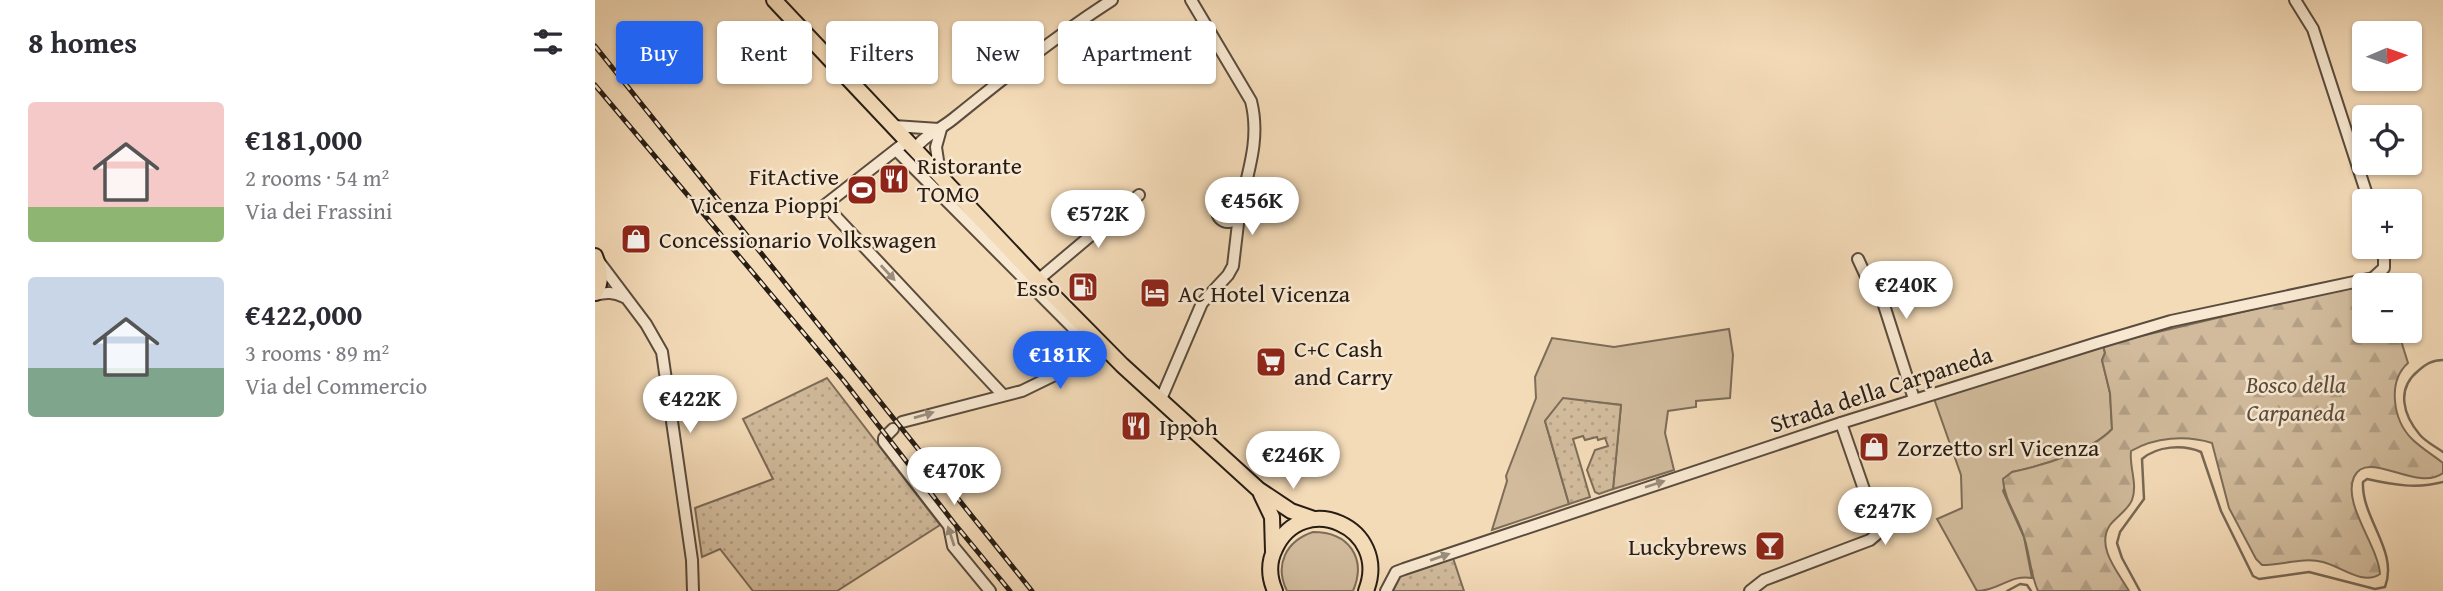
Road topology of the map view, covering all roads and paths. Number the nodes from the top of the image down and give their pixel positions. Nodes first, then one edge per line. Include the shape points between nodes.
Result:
1 (774, 0) edge
2 (1112, 0) edge
3 (1191, 0) edge
4 (2295, 0) edge
5 (894, 126) junction
6 (940, 132) junction
7 (906, 147) junction
8 (940, 174) junction
9 (1245, 180) junction
10 (2365, 189) edge
11 (1139, 195) dead end
12 (1230, 200) junction
13 (1239, 214) junction
14 (1224, 222) junction
15 (596, 257) edge
16 (1235, 257) junction
17 (1858, 259) dead end
18 (2384, 259) edge
19 (1038, 280) junction
20 (595, 294) edge
21 (627, 298) junction
22 (1103, 352) junction
23 (1003, 395) junction
24 (1161, 399) junction
25 (1914, 399) junction
26 (1841, 423) junction
27 (1258, 489) junction
28 (1314, 519) junction
29 (1273, 553) junction
30 (1366, 590) edge
31 (693, 591) edge
32 (990, 591) edge
33 (1275, 591) edge
34 (1386, 591) edge
35 (1750, 591) edge

1 - 5 main road
2 - 6 street via 1033,55
3 - 9 street via 1251,101 1256,137
4 - 10 street via 2316,37
5 - 6 street
5 - 7 main road
6 - 7 street via 932,143
6 - 8 street via 936,147
7 - 8 main road
7 - 22 street
7 -> 23 street via 825,205
8 - 19 main road
9 - 12 street
9 - 13 street
11 - 19 street
12 - 13 street
12 - 14 street via 1216,210
13 - 14 street via 1234,221
13 - 16 street
14 - 16 street
15 - 20 main road via 600,275
15 - 21 street
16 - 24 street via 1228,275 1202,303
17 - 25 street via 1882,299
18 - 25 street, Strada della Carpaneda via 2384,268 2373,278 2171,321
19 - 22 main road
20 - 21 street via 616,293
21 - 31 street via 662,352
22 - 23 street
22 - 24 main road
32 -> 23 street via 884,438 897,425
24 - 27 main road
25 - 26 street, Strada della Carpaneda
34 -> 26 street, Strada della Carpaneda via 1396,572
26 - 35 street via 1876,534 1764,580
27 - 28 main road via 1291,511
27 - 29 main road via 1272,517
28 - 29 main road via 1285,534
28 - 30 main road via 1345,525 1361,539 1370,558
29 - 33 main road via 1270,571

